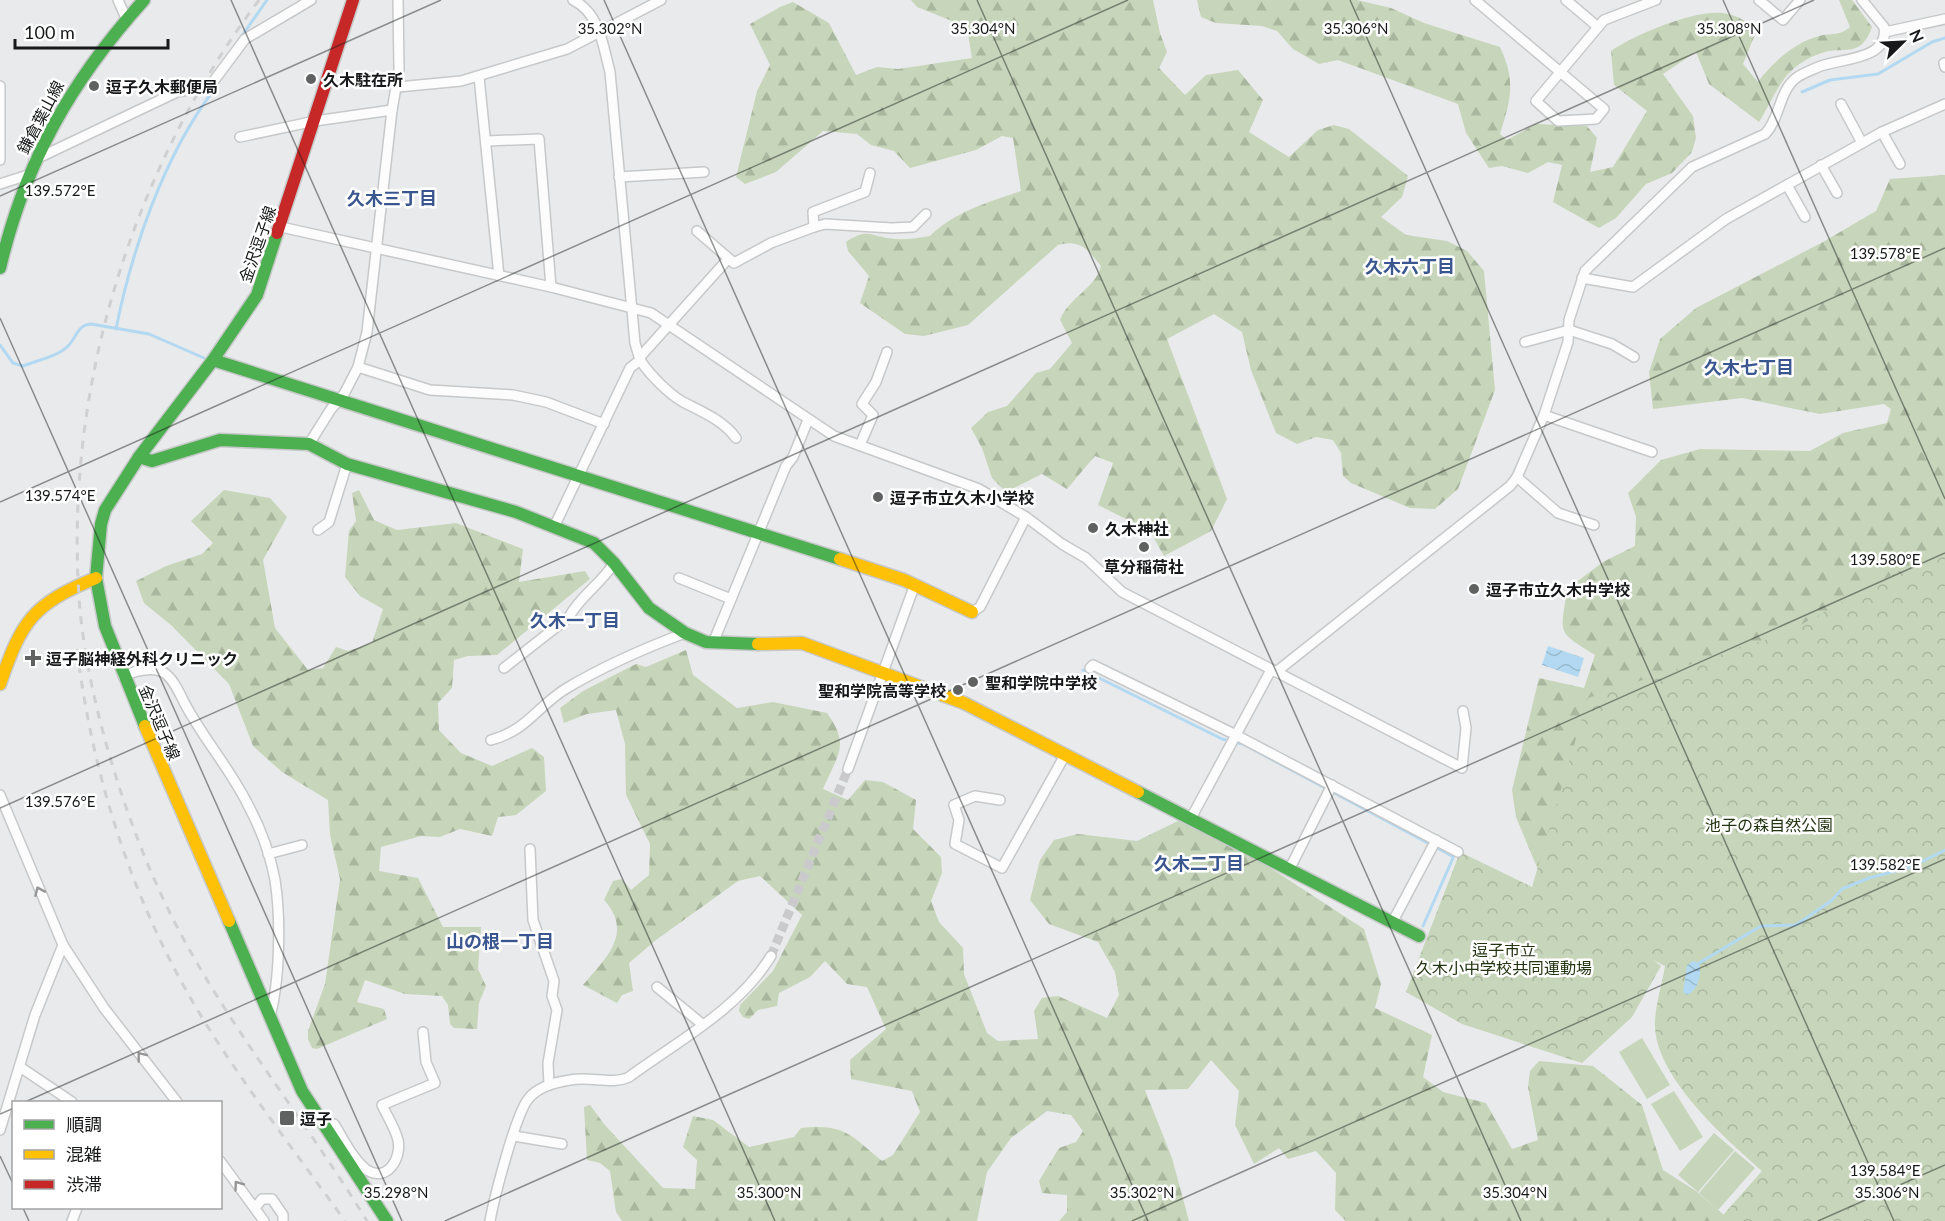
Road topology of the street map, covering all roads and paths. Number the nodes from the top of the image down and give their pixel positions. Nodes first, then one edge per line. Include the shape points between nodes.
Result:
1 (118, 0) edge
2 (144, 0) edge
3 (310, 0) edge
4 (353, 0) edge
5 (398, 0) edge
6 (573, 0) edge
7 (661, 0) edge
8 (1475, 0) edge
9 (1566, 0) edge
10 (1656, 0) edge
11 (1759, 0) edge
12 (1800, 0) edge
13 (1862, 0) edge
14 (126, 18) junction
15 (1945, 19) edge
16 (1598, 27) junction
17 (601, 32) junction
18 (1885, 32) junction
19 (1560, 72) junction
20 (479, 77) junction
21 (0, 86) edge
22 (398, 87) junction
23 (1945, 104) edge
24 (1841, 105) dead end
25 (392, 110) junction
26 (315, 121) junction
27 (1882, 132) junction
28 (240, 137) dead end
29 (487, 141) junction
30 (1862, 143) junction
31 (0, 160) edge
32 (34, 160) junction
33 (1900, 164) dead end
34 (1821, 165) junction
35 (704, 172) dead end
36 (870, 173) dead end
37 (28, 175) junction
38 (619, 177) junction
39 (0, 184) edge
40 (1787, 185) junction
41 (1837, 193) dead end
42 (926, 214) dead end
43 (1805, 217) dead end
44 (281, 227) junction
45 (814, 227) junction
46 (697, 231) dead end
47 (377, 248) junction
48 (728, 259) junction
49 (0, 268) edge
50 (499, 276) junction
51 (1582, 278) junction
52 (551, 287) junction
53 (632, 306) junction
54 (669, 325) junction
55 (1569, 330) junction
56 (1525, 342) dead end
57 (887, 352) dead end
58 (1634, 357) dead end
59 (640, 358) junction
60 (213, 360) junction
61 (358, 367) junction
62 (338, 401) junction
63 (1544, 415) junction
64 (808, 420) junction
65 (604, 424) junction
66 (736, 438) dead end
67 (309, 444) junction
68 (860, 445) junction
69 (1652, 452) dead end
70 (139, 457) junction
71 (347, 464) junction
72 (580, 476) junction
73 (1517, 477) junction
74 (1026, 517) junction
75 (1594, 525) dead end
76 (554, 527) junction
77 (318, 530) dead end
78 (758, 533) junction
79 (614, 563) junction
80 (96, 578) junction
81 (679, 578) dead end
82 (915, 584) junction
83 (731, 599) junction
84 (972, 612) joint
85 (685, 633) junction
86 (713, 643) junction
87 (504, 668) dead end
88 (1090, 668) dead end
89 (1274, 671) junction
90 (885, 674) junction
91 (123, 676) junction
92 (0, 684) edge
93 (1463, 711) dead end
94 (1234, 739) junction
95 (491, 740) dead end
96 (1065, 755) junction
97 (848, 770) tunnel mouth
98 (1330, 789) junction
99 (0, 795) edge
100 (1000, 800) dead end
101 (1190, 820) junction
102 (1434, 843) junction
103 (302, 845) dead end
104 (530, 849) dead end
105 (1458, 852) dead end
106 (268, 854) junction
107 (1289, 870) junction
108 (1392, 923) junction
109 (1419, 936) dead end
110 (63, 945) junction
111 (771, 956) tunnel mouth
112 (657, 987) dead end
113 (270, 1017) junction
114 (702, 1024) junction
115 (423, 1032) dead end
116 (20, 1067) junction
117 (549, 1085) junction
118 (71, 1101) edge
119 (176, 1101) edge
120 (324, 1126) junction
121 (0, 1130) edge
122 (514, 1136) junction
123 (562, 1144) dead end
124 (222, 1164) edge
125 (255, 1208) junction
126 (264, 1221) edge
127 (283, 1221) edge
128 (387, 1221) edge
129 (490, 1221) edge

1 - 14 street
2 - 14 street, 鎌倉葉山線
3 - 32 street via 245,39 210,86 170,95
4 - 26 street, 金沢逗子線
5 - 22 street
6 - 17 street
7 - 17 street
8 - 19 street
9 - 16 street
10 - 16 street via 1604,20
11 - 12 street via 1783,20
13 - 18 street via 1881,21
14 - 32 street, 鎌倉葉山線 via 64,102
15 - 18 street
16 - 19 street
17 - 20 street via 567,49
17 - 38 street via 610,72
18 - 51 street via 1864,56 1825,63 1796,78 1765,134 1692,167
19 - 19 street via 1536,101 1558,121 1596,119 1604,109
20 - 22 street
20 - 29 street
21 - 31 street
22 - 25 street
23 - 27 street
24 - 30 street
25 - 26 street
25 - 47 street
26 - 28 street
26 - 44 street, 金沢逗子線
27 - 30 street
27 - 33 street
29 - 50 street
29 - 52 street via 539,139
30 - 34 street
32 - 37 street, 鎌倉葉山線
34 - 40 street
34 - 41 street
35 - 38 street
36 - 45 street via 865,192 813,212
37 - 39 street
37 - 49 street, 鎌倉葉山線
38 - 53 street
40 - 43 street
40 - 51 street via 1726,219 1633,287
42 - 45 street via 914,226
44 - 47 street
44 - 60 street, 金沢逗子線 via 257,295
45 - 48 street via 771,243 734,263
46 - 48 street
47 - 50 street
47 - 61 street via 367,332
48 - 54 street
50 - 52 street
51 - 55 street
52 - 53 street
53 - 54 street
53 - 59 street
54 - 59 street
54 - 64 street
55 - 56 street
55 - 58 street via 1612,344
55 - 63 street
57 - 68 street via 862,404 873,415
59 - 65 street via 630,368
59 - 66 street via 670,390 728,428
60 - 62 street
60 - 70 street, 金沢逗子線
61 - 62 street
61 - 65 street via 430,390 513,395 546,402
62 - 67 street
62 - 72 street
63 - 69 street
63 - 73 street
64 - 68 street via 834,436
64 - 78 street
65 - 72 street
67 - 70 street via 220,440 152,461
67 - 71 street
68 - 74 street via 979,489
70 - 80 street, 金沢逗子線 via 105,510
71 - 76 street via 516,512
71 - 77 street via 329,522
72 - 76 street
72 - 78 street
73 - 75 street via 1558,513
73 - 89 street via 1502,494
74 - 84 street via 981,607
74 - 89 street via 1086,558 1122,592
76 - 79 street via 594,543
78 - 82 street
78 - 83 street
79 - 85 street via 649,608
79 - 87 street via 569,617
80 - 91 street, 金沢逗子線 via 105,626
80 - 92 street via 54,595 30,613
81 - 83 street
82 - 84 street
82 - 90 street
83 - 86 street
85 - 86 street
85 - 95 street via 645,648 565,689 511,734
86 - 90 street via 802,643
88 - 94 street via 1093,665
89 - 93 street via 1462,768 1466,728
89 - 94 street
90 - 96 street via 964,703
90 - 97 street
91 - 106 street via 155,670 165,673 174,683 247,802
91 - 113 street, 金沢逗子線
94 - 98 street
94 - 101 street
96 - 100 street via 1002,868 955,843 959,820 954,805 975,796
96 - 101 street
98 - 102 street
98 - 107 street
110 -> 99 street
101 - 107 street
102 - 105 street
102 - 108 street
103 - 106 street
104 - 117 street via 533,920 554,981 552,996 557,1010 548,1063
106 - 113 street via 276,893 278,943
107 - 108 street
108 - 109 street
110 - 116 street via 35,1015
119 -> 110 street via 104,1008
111 - 114 street via 736,997
112 - 114 street
113 - 120 street, 金沢逗子線 via 302,1092
114 - 117 street via 623,1080 587,1077
115 - 120 street via 426,1062 435,1083 382,1105 399,1141 393,1168 376,1174 366,1169 334,1124
116 - 118 street
116 - 121 street
117 - 122 street via 529,1097
120 - 128 street, 金沢逗子線
122 - 123 street
122 - 129 street
125 -> 124 street
125 - 126 street
125 - 127 street via 262,1199 272,1199

